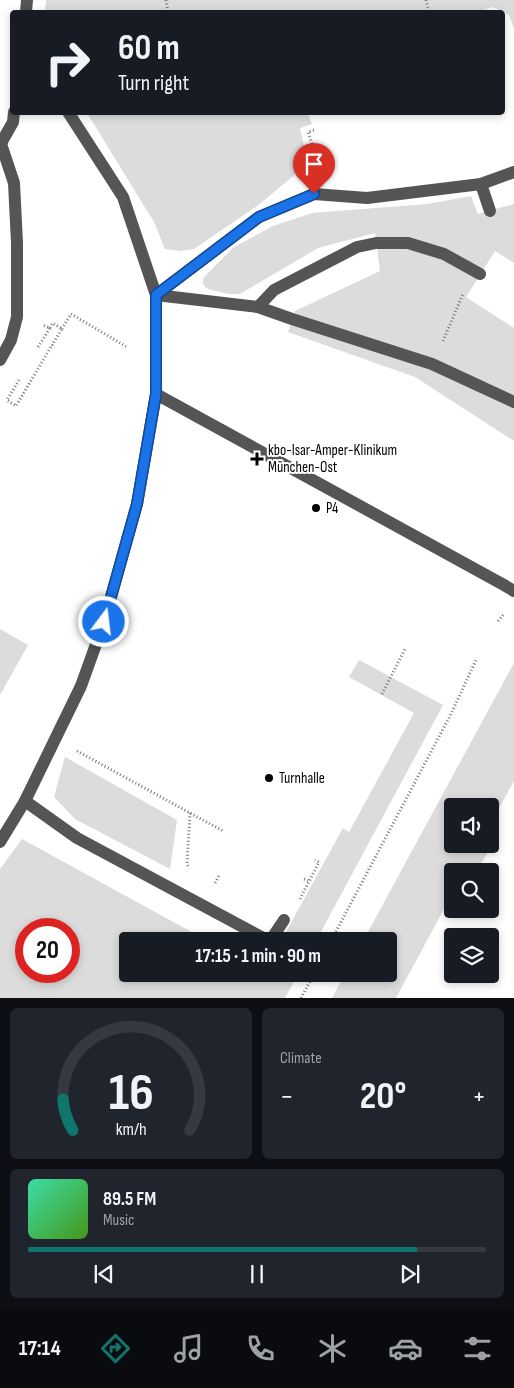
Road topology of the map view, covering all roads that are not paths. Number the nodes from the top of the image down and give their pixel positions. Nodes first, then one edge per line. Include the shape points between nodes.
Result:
1 (14, 115) edge
2 (70, 115) edge
3 (0, 144) edge
4 (514, 172) edge
5 (481, 184) junction
6 (490, 211) dead end
7 (480, 274) dead end
8 (156, 295) junction
9 (258, 308) junction
10 (0, 360) edge
11 (156, 394) junction
12 (514, 402) edge
13 (514, 592) edge
14 (24, 801) junction
15 (0, 842) edge
16 (284, 920) dead end
17 (253, 932) edge
18 (276, 932) edge

1 - 3 lane
2 - 8 lane via 123,197
3 - 10 lane via 14,184 17,317 11,340
4 - 5 lane
5 - 6 lane
5 - 8 lane via 367,198 314,194 259,217
7 - 9 lane via 444,254 408,243 376,243 356,247 274,290
8 - 9 lane
8 - 11 lane
9 - 12 lane via 432,364
11 - 13 lane
11 - 14 lane via 137,504 104,622 81,686
14 - 15 lane
14 - 17 lane via 77,838
16 - 18 lane

